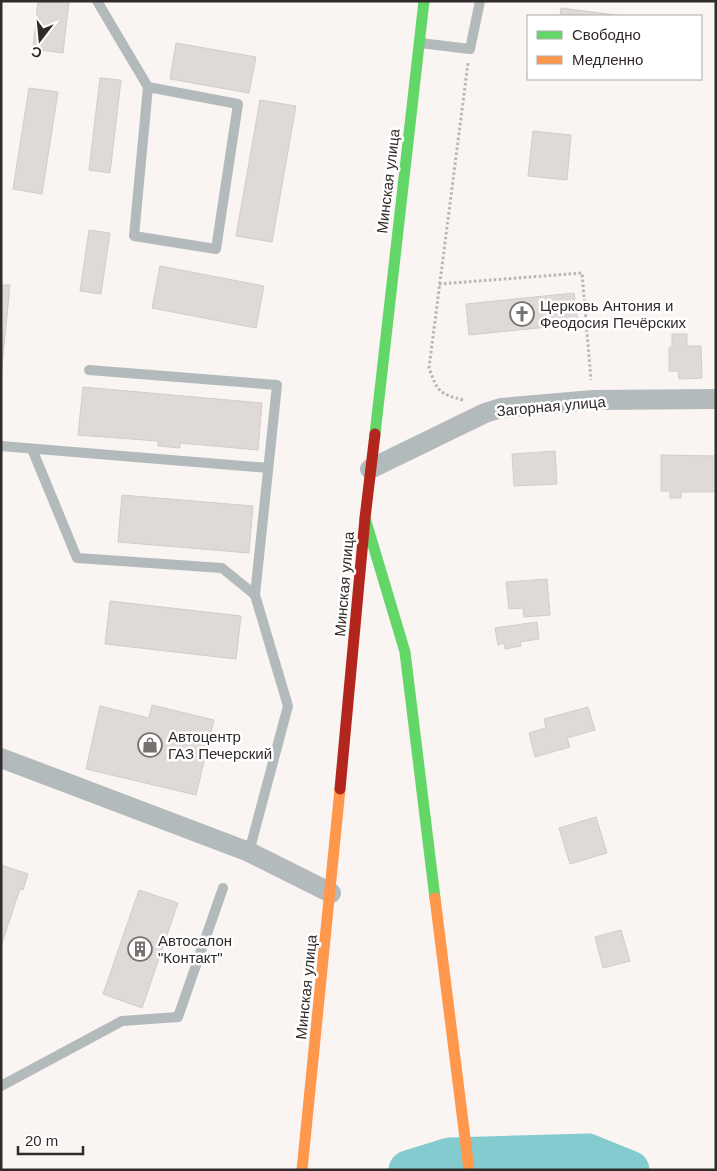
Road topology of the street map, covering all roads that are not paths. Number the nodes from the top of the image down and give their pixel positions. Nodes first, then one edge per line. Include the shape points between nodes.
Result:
1 (97, 1) edge
2 (424, 1) edge
3 (480, 1) edge
4 (419, 43) junction
5 (148, 87) junction
6 (88, 370) dead end
7 (716, 399) edge
8 (1, 446) edge
9 (32, 449) junction
10 (268, 468) junction
11 (370, 469) junction
12 (365, 518) junction
13 (255, 595) junction
14 (1, 758) edge
15 (249, 852) junction
16 (223, 888) dead end
17 (330, 893) junction
18 (1, 1086) edge
19 (302, 1170) edge
20 (469, 1170) edge

1 - 5 lane
2 - 4 main road, Минская улица
3 - 4 lane via 470,49
4 - 11 main road, Минская улица
5 - 5 lane via 134,236 216,249 238,104
6 - 10 lane via 277,385
7 - 11 street, Загорная улица via 593,400 501,408
8 - 9 lane
9 - 10 lane
9 - 13 lane via 77,558 222,568
10 - 13 lane
11 - 12 main road, Минская улица
12 - 17 main road, Минская улица
12 - 20 main road via 405,652
13 - 15 lane via 288,706
14 - 15 street
15 - 17 street
16 - 18 lane via 178,1017 122,1021
17 - 19 main road, Минская улица

